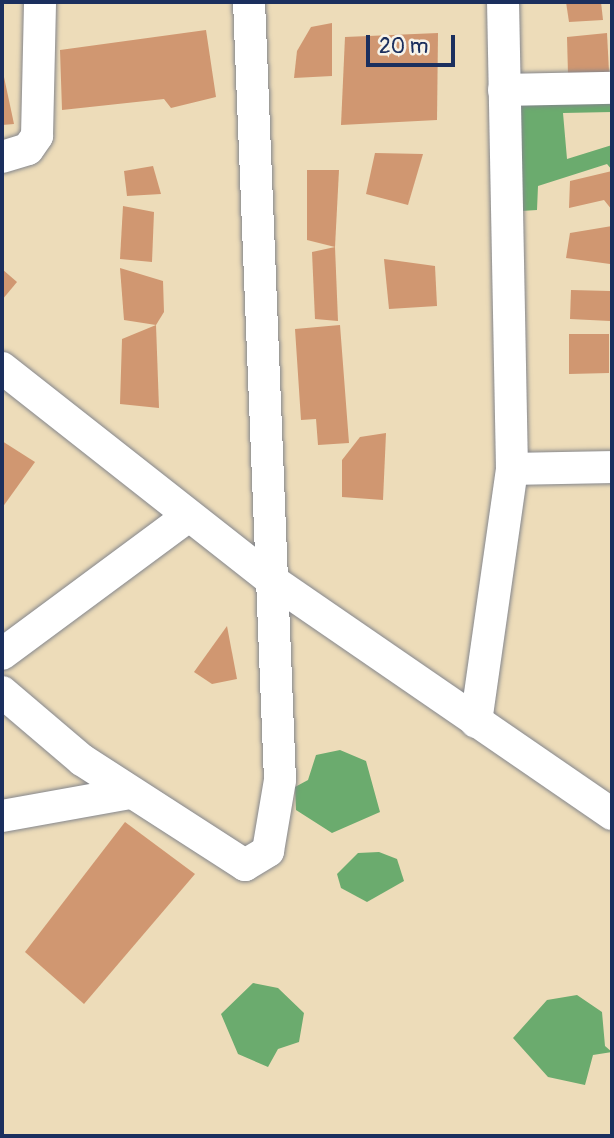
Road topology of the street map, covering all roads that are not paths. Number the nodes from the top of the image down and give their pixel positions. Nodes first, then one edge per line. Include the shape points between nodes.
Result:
1 (40, 2) edge
2 (249, 2) edge
3 (502, 2) edge
4 (612, 88) edge
5 (504, 90) junction
6 (2, 157) edge
7 (2, 368) edge
8 (612, 467) edge
9 (512, 469) junction
10 (187, 517) junction
11 (270, 579) junction
12 (2, 654) edge
13 (2, 692) edge
14 (476, 722) junction
15 (130, 793) junction
16 (612, 814) edge
17 (2, 817) edge

1 - 6 street via 37,136 28,149
2 - 11 street
3 - 5 street
4 - 5 street
5 - 9 street
7 - 10 street
8 - 9 street
9 - 14 street
10 - 11 street
10 - 12 street
11 - 14 street
11 - 15 street via 280,780 268,851 245,865
13 - 15 street
14 - 16 street
15 - 17 street

